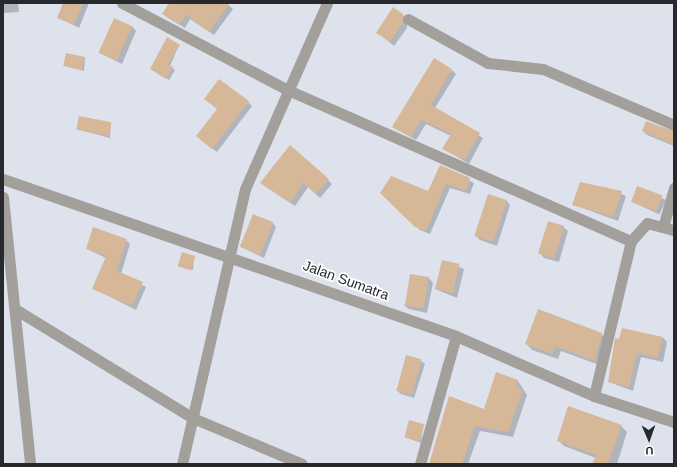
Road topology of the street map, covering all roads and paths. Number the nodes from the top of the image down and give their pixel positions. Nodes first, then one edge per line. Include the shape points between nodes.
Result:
1 (122, 3) edge
2 (327, 3) edge
3 (408, 19) dead end
4 (288, 90) junction
5 (674, 125) edge
6 (3, 179) edge
7 (674, 188) edge
8 (3, 198) edge
9 (663, 227) junction
10 (674, 230) edge
11 (631, 241) junction
12 (233, 256) junction
13 (15, 309) junction
14 (456, 336) junction
15 (594, 396) junction
16 (193, 418) junction
17 (674, 422) edge
18 (30, 464) edge
19 (182, 464) edge
20 (302, 464) edge
21 (420, 464) edge

1 - 4 street
2 - 4 street
3 - 5 street via 488,62 543,69
4 - 11 street
4 - 12 street via 245,190
6 - 12 street, Jalan Sumatra
7 - 9 street
8 - 13 street
9 - 10 street
9 - 11 street via 643,224
11 - 15 street
12 - 14 street, Jalan Sumatra
12 - 16 street
13 - 16 street
13 - 18 street
14 - 15 street, Jalan Sumatra
14 - 21 street
15 - 17 street, Jalan Sumatra
16 - 19 street
16 - 20 street

